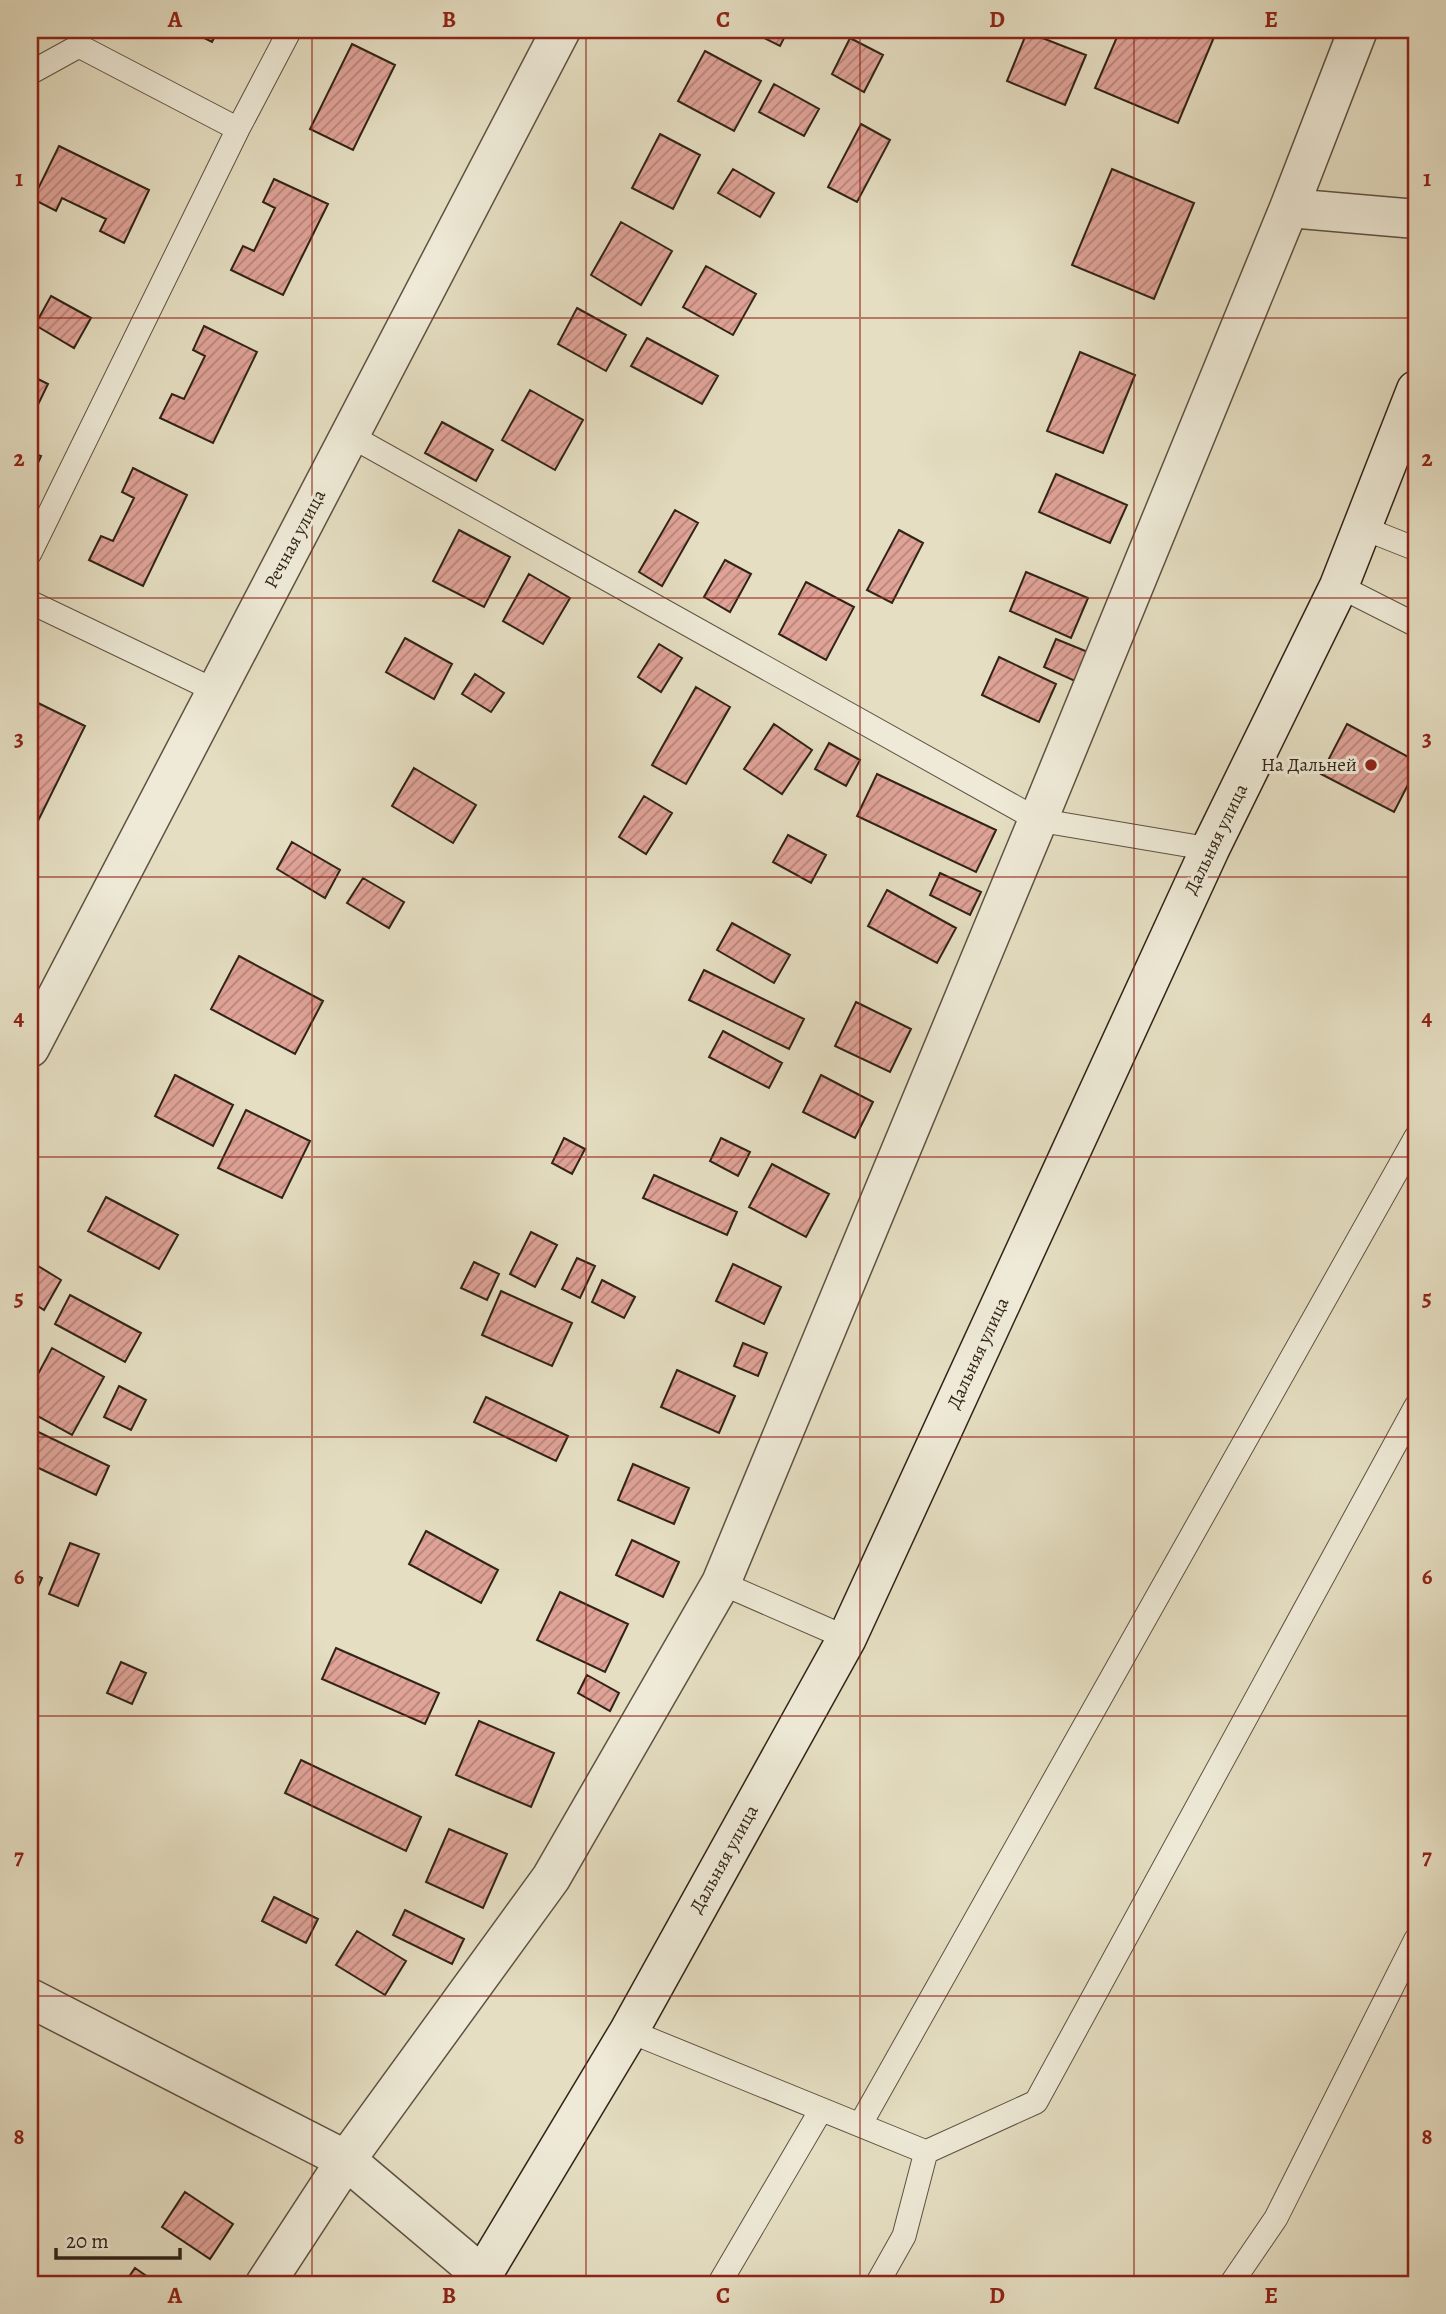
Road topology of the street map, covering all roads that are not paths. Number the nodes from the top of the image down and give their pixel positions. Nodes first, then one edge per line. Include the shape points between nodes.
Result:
1 (290, 30) edge
2 (561, 30) edge
3 (1358, 30) edge
4 (30, 74) edge
5 (238, 129) junction
6 (1289, 208) junction
7 (1416, 219) edge
8 (1416, 390) edge
9 (349, 435) junction
10 (1363, 528) junction
11 (1416, 548) edge
12 (30, 553) edge
13 (1339, 586) junction
14 (30, 601) edge
15 (1416, 625) edge
16 (216, 691) junction
17 (1038, 820) junction
18 (1210, 849) junction
19 (30, 1048) edge
20 (1416, 1137) edge
21 (1416, 1406) edge
22 (721, 1583) junction
23 (846, 1638) junction
24 (1416, 1939) edge
25 (30, 1998) edge
26 (629, 2031) junction
27 (821, 2110) junction
28 (860, 2125) junction
29 (926, 2152) junction
30 (346, 2160) junction
31 (479, 2279) edge
32 (265, 2284) edge
33 (719, 2284) edge
34 (877, 2284) edge
35 (1231, 2284) edge

1 - 5 lane
2 - 9 street, Речная улица
3 - 6 street
4 - 5 lane via 79,46
5 - 12 lane
6 - 7 street
6 - 17 street
8 - 10 street, Дальняя улица
9 - 16 street, Речная улица
9 - 17 lane
10 - 11 lane
10 - 13 street, Дальняя улица
13 - 15 lane
13 - 18 street, Дальняя улица
14 - 16 lane
16 - 19 street, Речная улица
17 - 18 lane
17 - 22 street
18 - 23 street, Дальняя улица
20 - 28 lane
21 - 29 lane via 1036,2102
22 - 23 lane
22 - 30 street via 551,1878
23 - 26 street, Дальняя улица
24 - 35 lane via 1276,2218
25 - 30 street
26 - 27 lane
26 - 31 street, Дальняя улица
27 - 28 lane
27 - 33 lane
28 - 29 lane
29 - 34 lane via 904,2236
30 - 31 street
30 - 32 street

